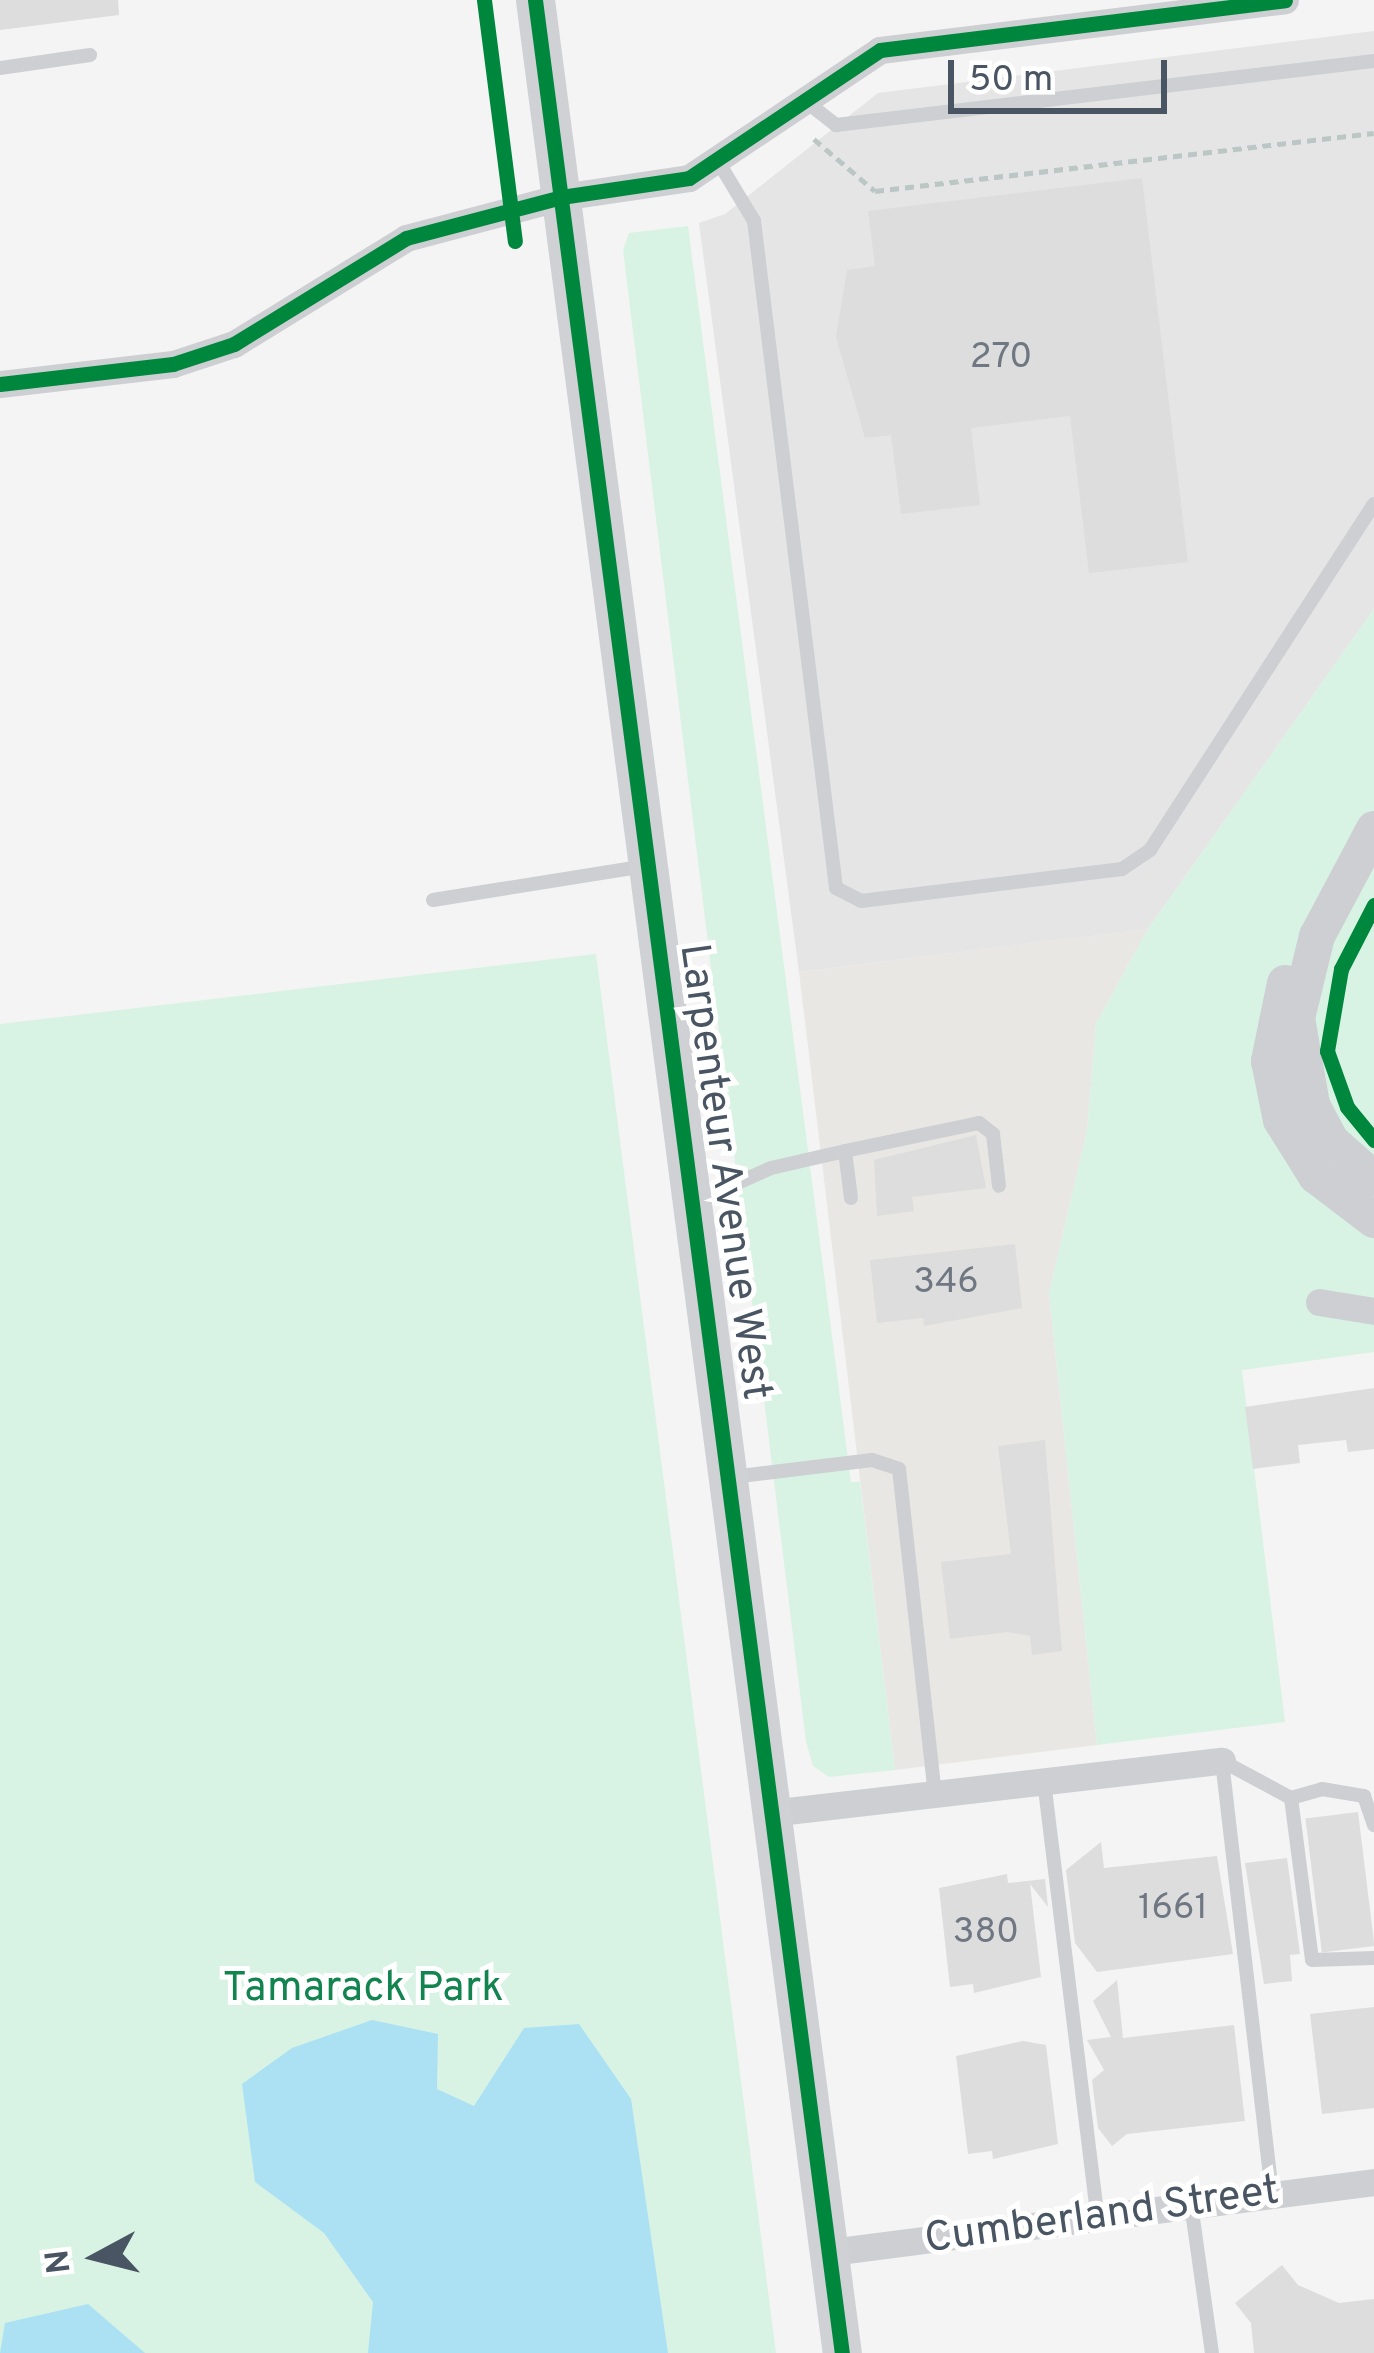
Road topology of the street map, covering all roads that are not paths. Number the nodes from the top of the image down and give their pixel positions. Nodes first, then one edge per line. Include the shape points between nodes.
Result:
1 (535, 0) edge
2 (1285, 0) edge
3 (90, 55) dead end
4 (1374, 61) edge
5 (0, 68) edge
6 (804, 100) junction
7 (719, 164) junction
8 (561, 197) junction
9 (0, 384) edge
10 (1374, 504) edge
11 (1374, 829) edge
12 (646, 866) junction
13 (433, 900) dead end
14 (1317, 936) junction
15 (845, 1150) junction
16 (1374, 1179) edge
17 (999, 1186) dead end
18 (851, 1198) dead end
19 (691, 1204) junction
20 (1374, 1220) edge
21 (1319, 1302) dead end
22 (1374, 1311) edge
23 (727, 1478) junction
24 (1222, 1761) junction
25 (1044, 1781) junction
26 (935, 1794) junction
27 (1291, 1798) junction
28 (770, 1813) junction
29 (1374, 1825) edge
30 (1374, 1958) edge
31 (1374, 2182) edge
32 (1272, 2194) junction
33 (1191, 2204) junction
34 (1098, 2222) junction
35 (831, 2252) junction
36 (842, 2353) edge
37 (1212, 2353) edge

1 - 8 main road, Larpenteur Avenue West
2 - 6 street via 880,50
3 - 5 lane
4 - 6 lane via 836,125
6 - 7 street
7 - 8 street via 645,188
7 - 10 lane via 754,221 836,888 861,901 1122,868 1150,850
8 - 9 street via 406,238 234,344 173,364
8 - 12 main road, Larpenteur Avenue West
11 - 14 street
12 - 13 lane
12 - 19 main road, Larpenteur Avenue West
14 - 16 street via 1298,1056 1331,1141
14 - 20 street via 1277,1000 1272,1087 1295,1149
15 - 17 lane via 886,1136 986,1124
15 - 18 lane
15 - 19 lane via 771,1168
19 - 23 main road, Larpenteur Avenue West
21 - 22 street
23 - 26 lane via 889,1463 903,1478
23 - 28 main road, Larpenteur Avenue West
24 - 25 street
24 - 27 lane
24 - 32 lane
25 - 26 street
25 - 34 lane
26 - 28 street
27 - 29 lane via 1322,1789 1364,1796
27 - 30 lane via 1312,1960
28 - 35 main road, Larpenteur Avenue West
31 - 32 street, Cumberland Street
32 - 33 street, Cumberland Street
33 - 34 street, Cumberland Street
33 - 37 lane
34 - 35 street, Cumberland Street
35 - 36 main road, Larpenteur Avenue West

